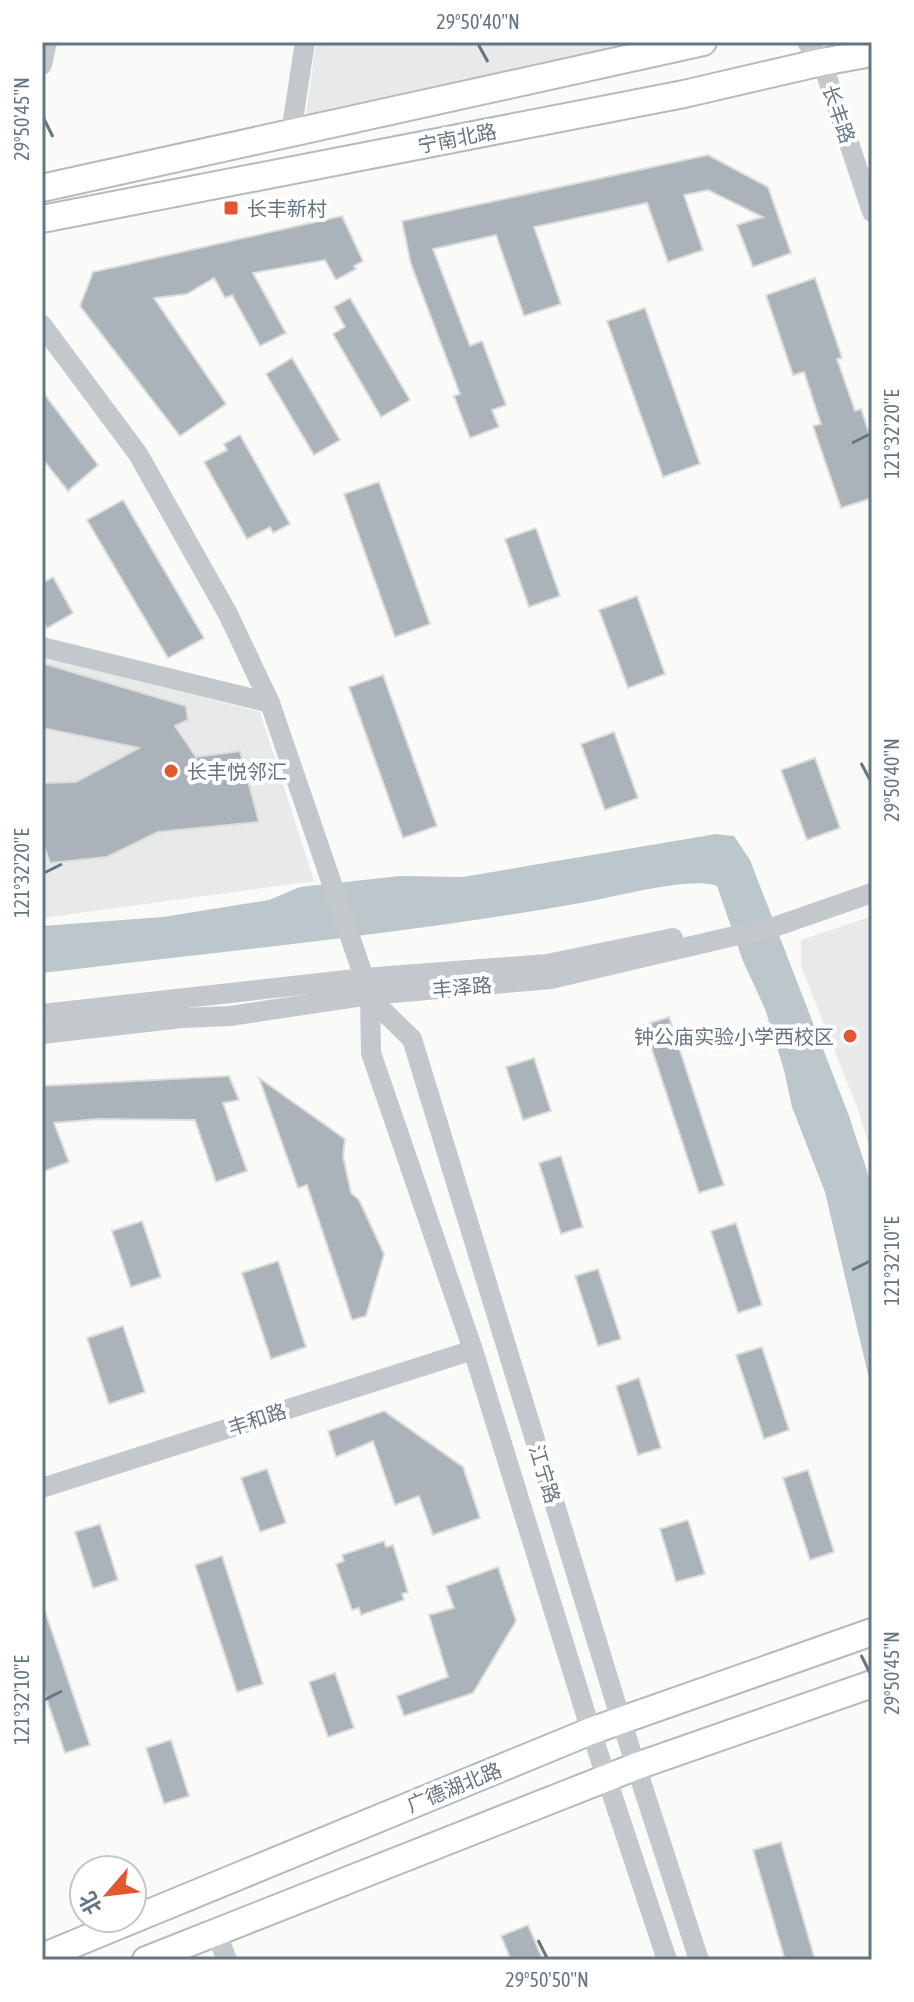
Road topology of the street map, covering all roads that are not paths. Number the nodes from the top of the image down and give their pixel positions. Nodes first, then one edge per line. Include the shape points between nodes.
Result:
1 (47, 42) edge
2 (305, 42) edge
3 (703, 42) edge
4 (814, 52) edge
5 (872, 53) edge
6 (42, 65) edge
7 (291, 133) junction
8 (42, 188) edge
9 (872, 212) edge
10 (42, 219) edge
11 (42, 325) edge
12 (42, 647) edge
13 (270, 703) junction
14 (872, 879) edge
15 (872, 893) edge
16 (774, 920) junction
17 (369, 991) junction
18 (42, 1014) edge
19 (42, 1034) edge
20 (473, 1350) junction
21 (42, 1488) edge
22 (872, 1632) edge
23 (872, 1684) edge
24 (621, 1720) junction
25 (591, 1731) junction
26 (637, 1766) junction
27 (607, 1778) junction
28 (216, 1932) junction
29 (42, 1957) edge
30 (146, 1960) edge
31 (227, 1960) edge
32 (667, 1960) edge
33 (699, 1960) edge

1 - 6 street
2 - 7 street
3 - 7 main road, 宁南北路
4 - 5 main road, 宁南北路
4 - 9 street, 长丰路
4 - 10 main road, 宁南北路 via 684,94
7 - 8 main road, 宁南北路
11 - 13 street via 138,454 228,614
12 - 13 street
13 - 17 street
14 - 16 street, 丰泽路
15 - 16 street, 丰泽路
16 - 17 street, 丰泽路 via 547,964
16 - 17 street, 丰泽路 via 693,948 551,979
17 - 18 street, 丰泽路
17 - 19 street, 丰泽路 via 230,1016
17 - 20 street, 江宁路 via 371,1053
17 - 24 street, 江宁路 via 412,1039
20 - 21 street, 丰和路
20 - 25 street, 江宁路
22 - 24 main road, 广德湖北路
23 - 26 main road
24 - 25 main road, 广德湖北路
24 - 26 street, 江宁路
25 - 27 street, 江宁路
25 - 29 main road, 广德湖北路
26 - 27 main road
26 - 33 street, 江宁路
27 - 28 main road
27 - 32 street, 江宁路
28 - 30 main road
28 - 31 street

